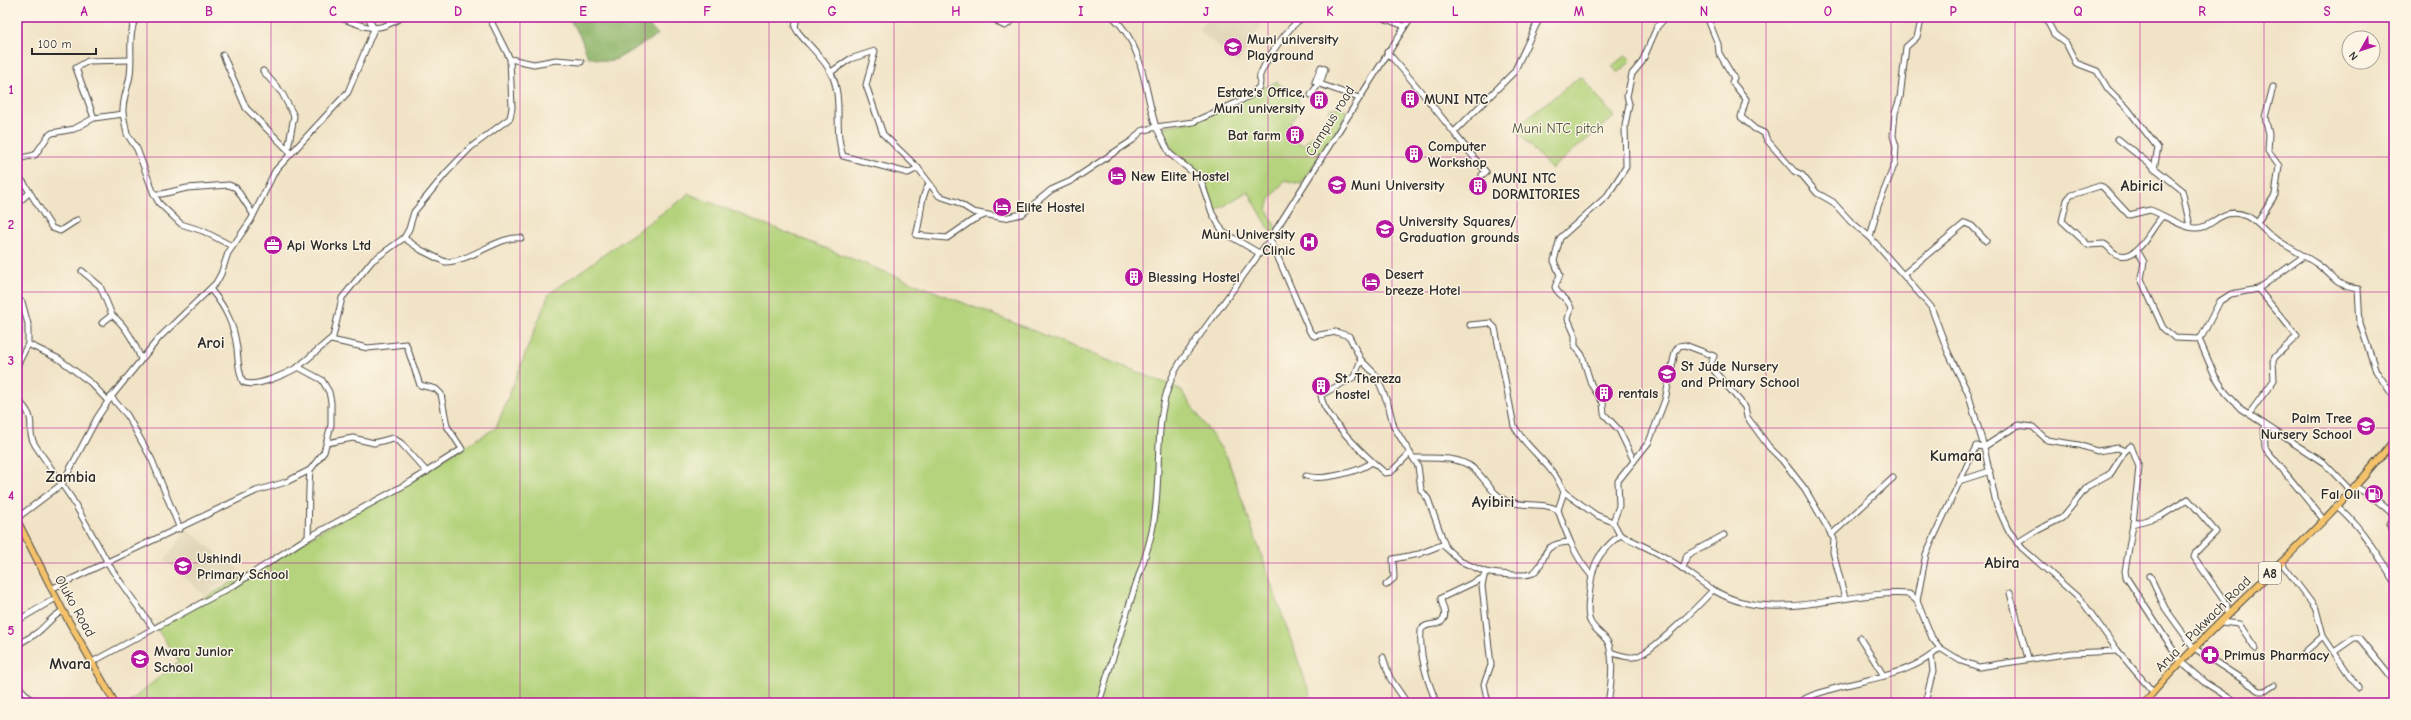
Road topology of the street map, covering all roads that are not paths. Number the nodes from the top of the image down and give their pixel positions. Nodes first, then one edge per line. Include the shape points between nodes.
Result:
1 (136, 17) edge
2 (338, 17) edge
3 (368, 17) edge
4 (402, 17) edge
5 (489, 17) edge
6 (796, 17) edge
7 (994, 17) edge
8 (1017, 17) edge
9 (1113, 17) edge
10 (1304, 17) edge
11 (1381, 17) edge
12 (1411, 17) edge
13 (1540, 17) edge
14 (1666, 17) edge
15 (1707, 17) edge
16 (1922, 17) edge
17 (2045, 17) edge
18 (1404, 26) junction
19 (374, 29) junction
20 (1388, 52) junction
21 (223, 55) dead end
22 (510, 59) junction
23 (130, 60) junction
24 (581, 62) dead end
25 (263, 71) dead end
26 (831, 72) junction
27 (2273, 87) dead end
28 (1311, 95) dead end
29 (1358, 98) junction
30 (123, 114) junction
31 (94, 118) junction
32 (1156, 127) junction
33 (1454, 132) dead end
34 (2118, 139) dead end
35 (289, 150) junction
36 (17, 159) edge
37 (918, 168) junction
38 (2154, 169) junction
39 (1482, 175) dead end
40 (17, 176) edge
41 (929, 184) junction
42 (29, 192) junction
43 (154, 194) junction
44 (17, 204) edge
45 (253, 214) junction
46 (985, 215) junction
47 (2162, 217) junction
48 (77, 220) dead end
49 (2257, 223) junction
50 (2190, 226) junction
51 (1870, 237) junction
52 (404, 238) junction
53 (522, 238) dead end
54 (1270, 240) junction
55 (1986, 241) dead end
56 (232, 246) junction
57 (2137, 250) junction
58 (1259, 253) junction
59 (2304, 256) junction
60 (82, 271) dead end
61 (1904, 274) junction
62 (2258, 289) junction
63 (211, 290) junction
64 (22, 302) dead end
65 (112, 315) junction
66 (102, 323) dead end
67 (1470, 325) dead end
68 (2199, 339) junction
69 (330, 340) junction
70 (28, 344) junction
71 (141, 360) junction
72 (1361, 360) junction
73 (17, 366) edge
74 (298, 367) junction
75 (2394, 397) edge
76 (17, 399) edge
77 (109, 399) junction
78 (2249, 414) junction
79 (2264, 424) junction
80 (2394, 440) edge
81 (328, 443) junction
82 (1984, 447) junction
83 (2125, 451) junction
84 (1412, 456) junction
85 (1634, 461) junction
86 (1372, 462) junction
87 (310, 470) junction
88 (1990, 471) junction
89 (427, 472) junction
90 (1306, 476) dead end
91 (1893, 478) dead end
92 (1959, 481) junction
93 (62, 484) junction
94 (2352, 488) junction
95 (1564, 492) junction
96 (2394, 504) edge
97 (2336, 505) junction
98 (2388, 509) junction
99 (1558, 510) junction
100 (2394, 515) edge
101 (17, 519) edge
102 (2323, 519) junction
103 (1613, 522) junction
104 (2133, 524) junction
105 (180, 528) junction
106 (2394, 533) edge
107 (1620, 535) junction
108 (1724, 535) dead end
109 (1831, 535) junction
110 (308, 538) junction
111 (1570, 542) junction
112 (2017, 543) junction
113 (1444, 544) junction
114 (2281, 562) junction
115 (108, 563) junction
116 (1683, 569) junction
117 (1485, 572) junction
118 (1591, 575) junction
119 (2150, 576) dead end
120 (1483, 578) junction
121 (2394, 580) edge
122 (1386, 585) dead end
123 (51, 589) junction
124 (1712, 591) junction
125 (2010, 593) dead end
126 (56, 598) junction
127 (1845, 598) junction
128 (1917, 601) junction
129 (63, 611) junction
130 (2227, 615) junction
131 (17, 621) edge
132 (2222, 622) junction
133 (153, 628) junction
134 (2323, 636) junction
135 (1860, 638) dead end
136 (17, 646) edge
137 (1940, 648) junction
138 (2194, 648) junction
139 (2256, 649) dead end
140 (2118, 651) junction
141 (1610, 652) junction
142 (2305, 652) dead end
143 (2334, 652) junction
144 (1931, 656) junction
145 (1383, 657) dead end
146 (2028, 658) junction
147 (92, 662) junction
148 (2181, 662) junction
149 (1884, 676) junction
150 (2394, 681) edge
151 (17, 685) edge
152 (2274, 685) dead end
153 (2358, 688) dead end
154 (2153, 692) junction
155 (34, 703) edge
156 (115, 703) edge
157 (1099, 703) edge
158 (1407, 703) edge
159 (1437, 703) edge
160 (1488, 703) edge
161 (1608, 703) edge
162 (1798, 703) edge
163 (1925, 703) edge
164 (2144, 703) edge
165 (2237, 703) edge

1 - 23 street via 130,34
2 - 19 street
3 - 19 street
4 - 19 street via 383,28
5 - 22 street
6 - 26 street via 795,27 798,32
7 - 8 street via 1005,26
9 - 32 street via 1125,30 1135,48 1149,91
10 - 32 street via 1297,21 1271,55 1260,76 1260,87 1252,95 1194,122
11 - 18 street
12 - 18 street, Campus road
13 - 33 street via 1514,72
14 - 85 street via 1657,27 1642,62 1632,74 1625,126 1627,159 1624,172 1607,196 1562,234 1554,254 1560,275 1555,287 1566,297 1571,308 1568,319 1575,335 1575,346 1582,355 1591,384 1603,403 1604,414 1619,430
15 - 51 street via 1718,44 1719,54 1733,76 1732,82 1746,99 1742,117 1755,129 1764,133 1794,171 1817,193 1833,202 1851,222
16 - 51 street via 1917,37 1906,47 1900,98 1895,113 1895,163 1878,206
17 - 38 street via 2054,34 2066,43 2076,63 2097,71 2108,89 2127,108 2158,148
18 - 20 street, Campus road
19 - 35 street via 345,97
20 - 29 street, Campus road
20 - 39 street via 1486,172
21 - 35 street via 246,108
22 - 24 street via 534,64 556,60
22 - 52 street via 510,118 470,148 446,173 414,212
23 - 30 street via 130,75 123,95
23 - 31 street via 88,61 76,68
25 - 35 street via 282,93 294,116
26 - 37 street via 838,100 838,128 843,156 908,173
26 - 37 street via 850,59 875,50 866,85 880,129
27 - 49 street via 2265,117 2268,150 2279,166 2275,195
28 - 29 street via 1319,83 1315,82 1321,68 1325,69 1320,84
29 - 54 street, Campus road
30 - 31 street
30 - 43 street via 127,134 138,149
31 - 36 street via 74,128 52,133 35,155
32 - 46 street via 1141,131 1133,140 1071,181 1048,192 1022,214 1004,218
32 - 58 street via 1170,154 1200,178 1212,213 1224,232
34 - 38 street
35 - 45 street via 274,171
37 - 41 street
38 - 50 street via 2182,190
40 - 42 street
41 - 46 street via 940,196
41 - 46 street via 922,198 916,235 947,238
42 - 44 street
42 - 48 street via 52,228 60,231
43 - 45 street via 187,188 229,185 236,188
43 - 56 street via 181,224 203,231
45 - 56 street
47 - 50 street
47 - 57 street via 2148,239
47 - 57 street via 2150,210 2129,215 2103,187 2084,189 2070,196 2062,221 2074,234 2088,245 2104,244 2119,255 2129,255
49 - 50 street via 2244,215 2229,214 2217,217 2202,227
49 - 59 street via 2278,241
51 - 61 street
52 - 53 street via 445,262 481,252 510,238
52 - 69 street via 372,262 342,298 335,334
54 - 58 street, Campus road
54 - 72 street via 1310,332 1319,336 1336,332 1344,334 1353,342
55 - 61 street via 1972,226 1965,223
56 - 63 street via 221,274
57 - 68 street via 2144,262 2141,279 2163,328 2175,338
58 - 157 street, Campus road via 1173,375 1162,407 1158,490 1153,527
59 - 62 street
59 - 75 street via 2319,265 2335,281 2359,290 2362,330 2376,371
60 - 65 street via 100,286
61 - 82 street via 1933,310 1948,352 1966,387
62 - 68 street via 2231,294 2220,301
62 - 78 street via 2297,336 2275,357 2274,380
63 - 71 street via 159,338
63 - 74 street via 228,314 243,382 279,377
64 - 70 street via 28,324
65 - 66 street
65 - 71 street via 130,336
67 - 95 street via 1490,323 1495,328 1514,426 1520,436 1546,462
68 - 78 street via 2226,393
69 - 74 street
69 - 89 street via 362,348 404,343 408,346 420,385 442,394 447,426 462,449
70 - 73 street
70 - 77 street via 59,359
71 - 77 street
72 - 84 street via 1376,375 1394,427
72 - 86 street via 1354,377 1345,384 1327,390 1321,397 1346,437
74 - 81 street via 322,380 329,392 332,414
76 - 93 street via 31,415 33,441
77 - 93 street
77 - 105 street via 127,415 152,460
78 - 79 street
79 - 94 street via 2324,463
79 - 102 street via 2265,448
80 - 94 main road, Arua - Pakwach Road / A8
81 - 87 street
81 - 89 street via 353,438 374,443 393,438 401,443
82 - 83 street via 2018,425 2033,427 2047,440 2097,451 2118,448
82 - 88 street
82 - 92 street via 1976,447
83 - 104 street via 2131,446 2138,464
83 - 112 street via 2111,473 2088,486 2062,518
84 - 86 street via 1391,472 1385,473
84 - 99 street via 1463,462 1474,469 1506,501 1529,506 1545,504
84 - 113 street via 1418,466 1421,490 1428,498
85 - 103 street via 1618,481 1620,506
85 - 109 street via 1645,449 1656,424 1668,389 1677,348 1682,345 1695,348 1714,356 1710,366 1745,407 1747,417 1769,447 1798,478
86 - 90 street via 1361,469 1340,474
87 - 105 street via 286,482 256,491
87 - 110 street
88 - 92 street
88 - 112 street via 1998,511
89 - 110 street
91 - 109 street
92 - 128 street via 1926,554
93 - 101 street
93 - 115 street
94 - 97 main road, Arua - Pakwach Road / A8
94 - 98 street
95 - 99 street
95 - 103 street via 1596,515
96 - 98 street
97 - 102 main road, Arua - Pakwach Road / A8
97 - 121 street via 2349,516 2373,546
98 - 100 street
99 - 111 street
100 - 106 street via 2389,524
101 - 123 main road, Oluko Road
102 - 114 main road, Arua - Pakwach Road / A8
103 - 107 street
104 - 130 street via 2161,516 2188,500 2216,532 2194,557 2226,604
104 - 148 street via 2126,577
105 - 115 street
107 - 116 street
107 - 118 street via 1594,564
108 - 116 street via 1687,555
109 - 127 street via 1835,542 1833,552
110 - 133 street via 233,586
111 - 117 street via 1555,545 1547,550 1537,569 1531,574 1503,576
111 - 118 street
112 - 140 street via 2080,598
113 - 117 street via 1450,553 1460,560
113 - 122 street via 1419,554 1393,559 1394,578
114 - 130 main road, Arua - Pakwach Road / A8
114 - 134 street via 2316,609
115 - 123 street
115 - 133 street
116 - 124 street
117 - 120 street
118 - 141 street via 1589,617 1593,626 1608,642
119 - 138 street via 2165,608
120 - 159 street via 1442,598 1444,619 1421,630 1422,651 1431,690
120 - 160 street via 1491,665 1484,684
123 - 126 main road, Oluko Road
124 - 127 street via 1737,601 1754,604 1801,605
124 - 141 street via 1697,608 1646,652 1632,658
125 - 146 street
126 - 129 main road, Oluko Road
126 - 131 street
127 - 128 street via 1907,594
128 - 137 street via 1932,638
129 - 136 street via 51,618 39,632
129 - 147 main road, Oluko Road
130 - 132 main road, Arua - Pakwach Road / A8
132 - 138 main road, Arua - Pakwach Road / A8
132 - 139 street via 2239,624
133 - 147 street
134 - 142 street
134 - 143 street
135 - 149 street
137 - 144 street
137 - 146 street via 1961,661 1979,667
138 - 148 main road, Arua - Pakwach Road / A8
138 - 152 street via 2260,691
140 - 146 street
140 - 154 street
141 - 161 street
143 - 150 street via 2353,639 2359,638
143 - 153 street
144 - 149 street
144 - 163 street via 1933,671
145 - 158 street via 1390,678
147 - 156 main road, Oluko Road
148 - 154 main road, Arua - Pakwach Road / A8
148 - 165 street via 2204,682
149 - 162 street via 1834,688 1809,696
151 - 155 street
154 - 164 main road, Arua - Pakwach Road / A8

